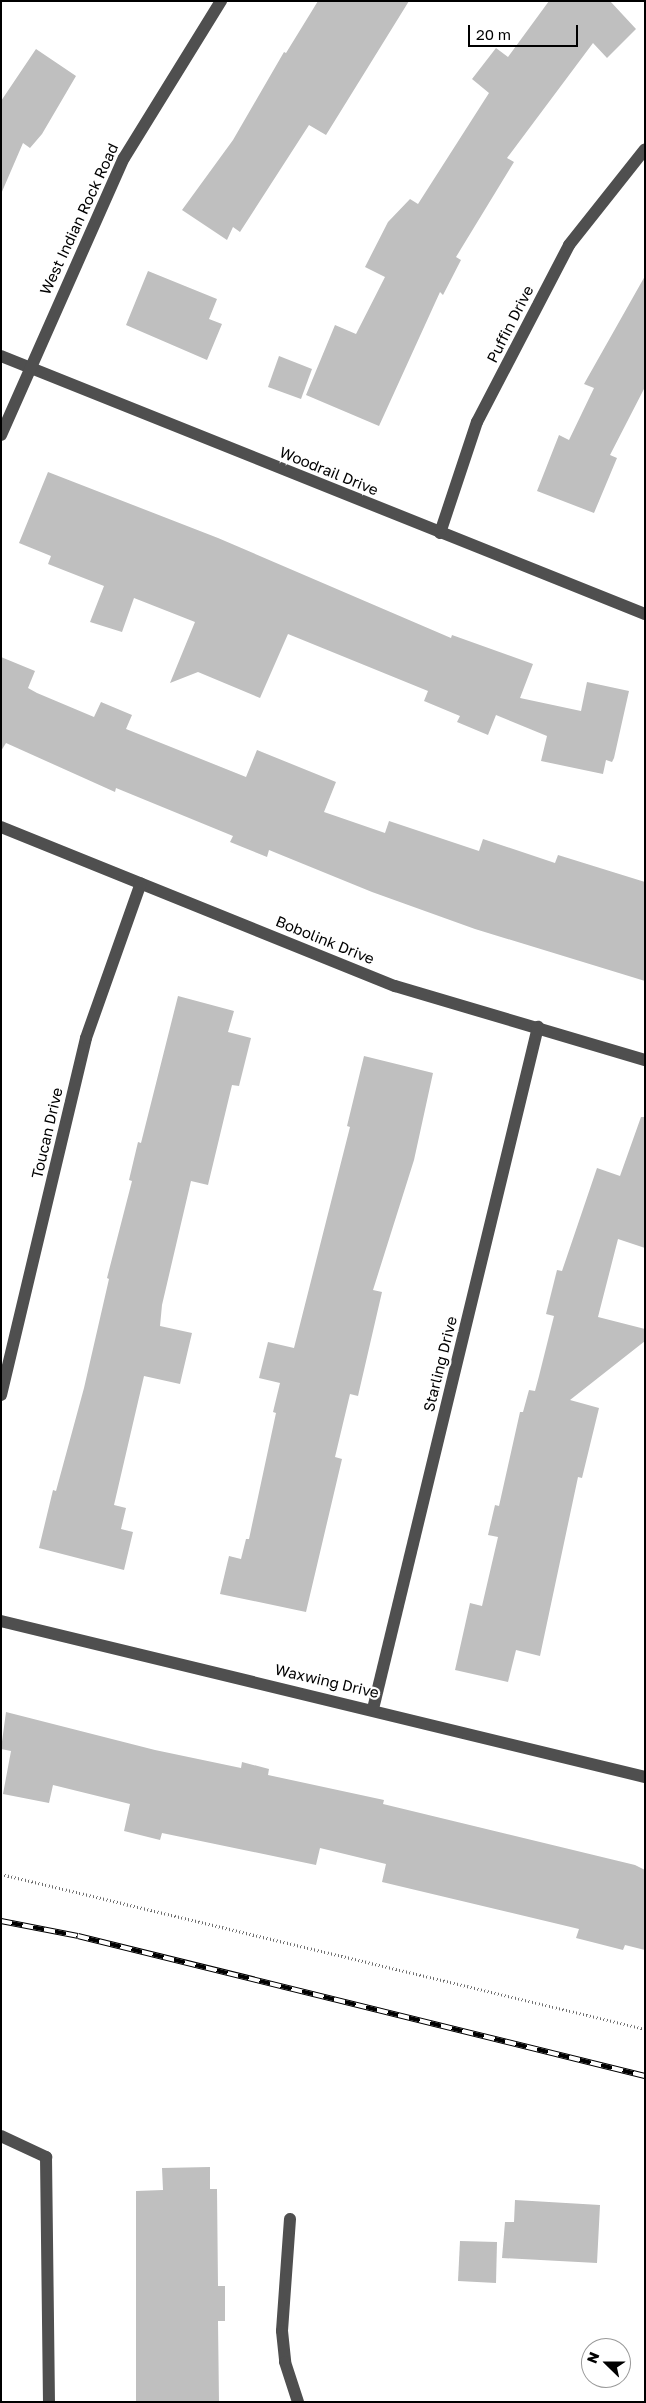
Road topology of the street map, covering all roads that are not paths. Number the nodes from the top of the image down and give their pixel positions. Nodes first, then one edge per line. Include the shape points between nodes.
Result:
1 (221, 1) edge
2 (645, 149) edge
3 (1, 356) edge
4 (29, 367) junction
5 (1, 435) edge
6 (440, 533) junction
7 (645, 614) edge
8 (1, 827) edge
9 (140, 883) junction
10 (538, 1027) junction
11 (645, 1060) edge
12 (1, 1395) edge
13 (1, 1621) edge
14 (373, 1709) junction
15 (645, 1777) edge
16 (1, 2136) edge
17 (290, 2219) dead end
18 (49, 2402) edge
19 (298, 2402) edge

1 - 4 street, West Indian Rock Road via 124,158
2 - 6 street, Puffin Drive via 569,245 477,422
3 - 4 street, Woodrail Drive
4 - 5 street, West Indian Rock Road
4 - 6 street, Woodrail Drive
6 - 7 street, Woodrail Drive
8 - 9 street, Bobolink Drive
9 - 10 street, Bobolink Drive via 395,986
9 - 12 street, Toucan Drive via 86,1038
10 - 11 street, Bobolink Drive
10 - 14 street, Starling Drive
13 - 14 street, Waxwing Drive
14 - 15 street, Waxwing Drive
16 - 18 street via 46,2157
17 - 19 street via 282,2332 284,2362

